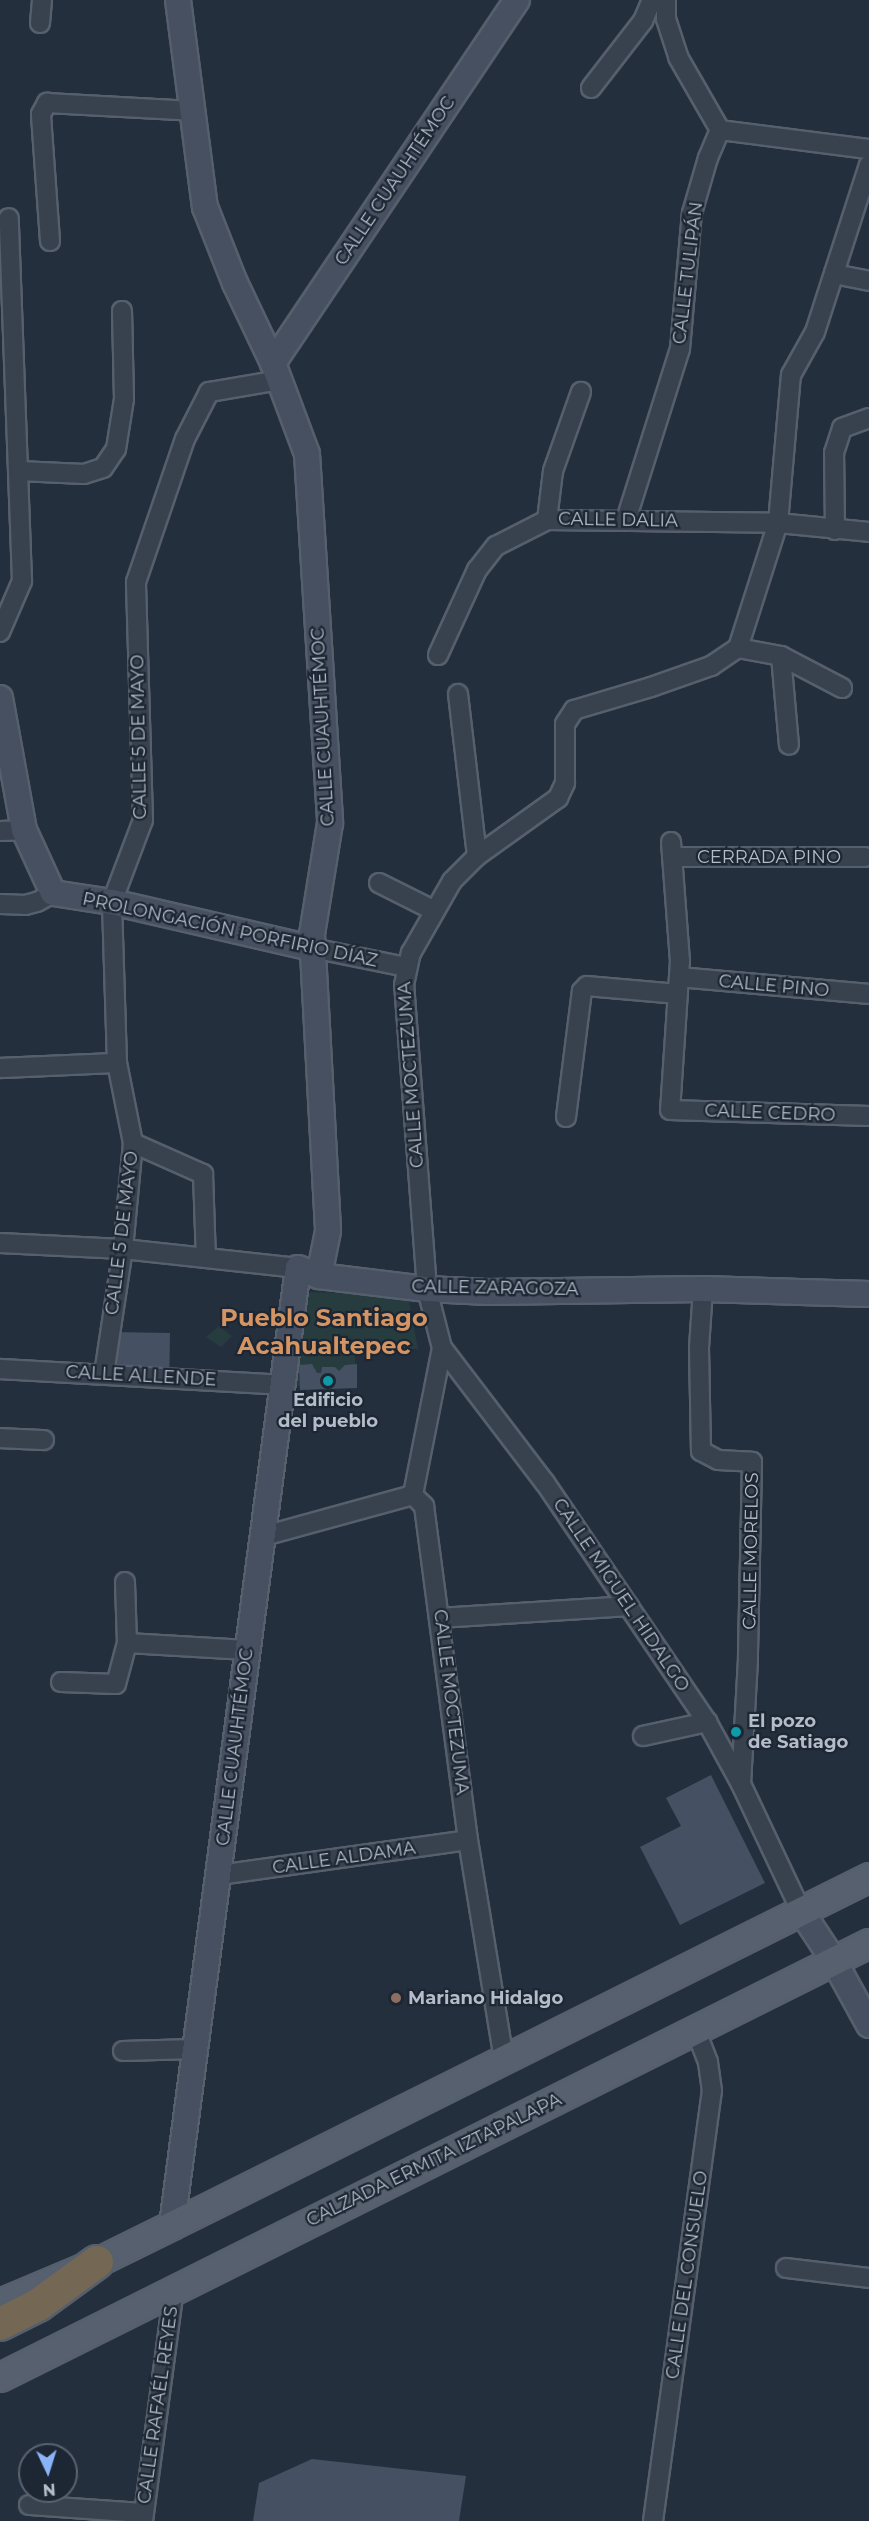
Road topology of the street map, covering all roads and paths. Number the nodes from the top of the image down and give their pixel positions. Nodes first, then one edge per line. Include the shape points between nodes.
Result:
1 (42, 0) edge
2 (178, 0) edge
3 (517, 0) edge
4 (652, 0) edge
5 (666, 0) edge
6 (40, 23) dead end
7 (591, 88) dead end
8 (193, 111) junction
9 (720, 130) junction
10 (869, 149) edge
11 (869, 165) edge
12 (9, 218) dead end
13 (50, 240) dead end
14 (834, 274) junction
15 (869, 280) edge
16 (122, 310) dead end
17 (276, 371) junction
18 (581, 392) dead end
19 (869, 418) edge
20 (20, 471) junction
21 (547, 520) junction
22 (626, 520) junction
23 (778, 523) junction
24 (836, 530) junction
25 (869, 532) edge
26 (0, 632) edge
27 (738, 648) junction
28 (438, 655) dead end
29 (781, 656) junction
30 (842, 688) dead end
31 (458, 694) dead end
32 (0, 698) edge
33 (789, 745) dead end
34 (24, 830) junction
35 (0, 831) edge
36 (477, 856) junction
37 (865, 857) dead end
38 (379, 883) dead end
39 (53, 893) junction
40 (112, 902) junction
41 (0, 904) edge
42 (433, 910) junction
43 (312, 948) junction
44 (406, 967) junction
45 (679, 985) junction
46 (869, 994) edge
47 (117, 1063) junction
48 (1, 1068) edge
49 (869, 1116) edge
50 (566, 1117) dead end
51 (133, 1143) junction
52 (0, 1243) edge
53 (123, 1249) junction
54 (206, 1258) junction
55 (308, 1272) junction
56 (703, 1288) junction
57 (427, 1289) junction
58 (869, 1294) edge
59 (442, 1348) junction
60 (2, 1373) edge
61 (104, 1374) junction
62 (282, 1385) junction
63 (0, 1438) edge
64 (44, 1440) dead end
65 (413, 1495) junction
66 (264, 1536) junction
67 (125, 1582) dead end
68 (629, 1606) junction
69 (440, 1618) junction
70 (127, 1642) junction
71 (247, 1650) junction
72 (61, 1682) dead end
73 (707, 1722) junction
74 (643, 1736) dead end
75 (741, 1784) junction
76 (468, 1840) junction
77 (219, 1875) junction
78 (869, 1877) edge
79 (801, 1911) junction
80 (869, 1943) edge
81 (834, 1961) junction
82 (869, 2025) edge
83 (692, 2032) junction
84 (194, 2049) junction
85 (123, 2051) dead end
86 (504, 2061) junction
87 (172, 2226) junction
88 (97, 2262) junction
89 (786, 2268) dead end
90 (869, 2278) edge
91 (174, 2289) junction
92 (0, 2303) edge
93 (0, 2324) edge
94 (0, 2377) edge
95 (29, 2505) dead end
96 (143, 2517) edge
97 (653, 2521) edge

1 - 6 street
2 - 8 street, CALLE CUAUHTÉMOC
3 - 17 street, CALLE CUAUHTÉMOC
4 - 7 street via 643,21
5 - 9 street via 666,19 678,57
8 - 13 street via 47,103 41,114
8 - 17 street, CALLE CUAUHTÉMOC via 205,207
9 - 10 street
9 - 22 street, CALLE TULIPÁN via 692,213 680,349
11 - 14 street
12 - 20 street
14 - 15 street
14 - 23 street via 815,332 791,375
16 - 20 street via 124,399 116,449 103,468 84,474
17 - 40 street, CALLE 5 DE MAYO via 209,392 185,439 136,582 143,820
17 - 43 street, CALLE CUAUHTÉMOC via 308,454 327,754 330,823
18 - 21 street via 553,471
19 - 24 street via 842,428 834,453
20 - 26 street via 22,581
21 - 22 street, CALLE DALIA
21 - 28 street, CALLE DALIA via 496,546 477,570
22 - 23 street, CALLE DALIA
23 - 24 street, CALLE DALIA
23 - 27 street
24 - 25 street, CALLE DALIA
27 - 29 street
27 - 36 street, CALLE MOCTEZUMA via 711,666 574,710 565,724 565,783 558,798
29 - 30 street
29 - 33 street
31 - 36 street
32 - 34 street
34 - 35 street
34 - 39 street
36 - 42 street, CALLE MOCTEZUMA via 452,881
37 - 45 street, CERRADA PINO via 672,849
38 - 42 street
39 - 40 street, PROLONGACIÓN PORFIRIO DÍAZ
39 - 41 street via 25,905
40 - 43 street, PROLONGACIÓN PORFIRIO DÍAZ
40 - 47 street, CALLE 5 DE MAYO
42 - 44 street, CALLE MOCTEZUMA
43 - 44 street, PROLONGACIÓN PORFIRIO DÍAZ
43 - 55 street, CALLE CUAUHTÉMOC via 328,1231
44 - 57 street, CALLE MOCTEZUMA via 404,1009
45 - 46 street, CALLE PINO
45 - 49 street, CALLE CEDRO via 670,1110
45 - 50 street, CALLE PINO via 587,986 582,991
47 - 48 street
47 - 51 street, CALLE 5 DE MAYO
51 - 53 street, CALLE 5 DE MAYO
51 - 54 street via 203,1174
52 - 53 street, CALLE ZARAGOZA
53 - 54 street, CALLE ZARAGOZA
53 - 61 street, CALLE 5 DE MAYO
54 - 55 street, CALLE ZARAGOZA
55 - 57 street, CALLE ZARAGOZA
55 - 62 street, CALLE CUAUHTÉMOC
56 - 57 street, CALLE ZARAGOZA via 488,1292
56 - 58 street, CALLE ZARAGOZA
56 - 75 street, CALLE MORELOS via 699,1348 701,1451 718,1461 752,1462
57 - 59 street, CALLE MIGUEL HIDALGO
59 - 65 street
59 - 68 street, CALLE MIGUEL HIDALGO via 545,1483
60 - 61 street, CALLE ALLENDE
61 - 62 street, CALLE ALLENDE
62 - 66 street, CALLE CUAUHTÉMOC
63 - 64 street
65 - 66 street
65 - 69 street, CALLE MOCTEZUMA via 424,1506
66 - 71 street, CALLE CUAUHTÉMOC
67 - 70 street
68 - 69 street
68 - 73 street, CALLE MIGUEL HIDALGO
69 - 76 street, CALLE MOCTEZUMA
70 - 71 street
70 - 72 street via 116,1684
71 - 77 street, CALLE CUAUHTÉMOC
73 - 74 street
73 - 75 street, CALLE MIGUEL HIDALGO
75 - 79 street, CALLE MIGUEL HIDALGO
76 - 77 street, CALLE ALDAMA
76 - 86 street, CALLE MOCTEZUMA
77 - 84 street, CALLE CUAUHTÉMOC
78 - 79 main road
79 - 81 street
79 - 86 main road
80 - 81 main road, CALZADA ERMITA IZTAPALAPA
81 - 82 street
81 - 83 main road, CALZADA ERMITA IZTAPALAPA
83 - 91 main road, CALZADA ERMITA IZTAPALAPA
83 - 97 street, CALLE DEL CONSUELO via 708,2062 712,2091
84 - 85 street
84 - 87 street, CALLE CUAUHTÉMOC
86 - 87 main road
87 - 88 main road
88 - 92 main road
88 - 93 highway via 38,2305
89 - 90 street
91 - 94 main road, CALZADA ERMITA IZTAPALAPA
91 - 96 street, CALLE RAFAÉL REYES
95 - 96 street

